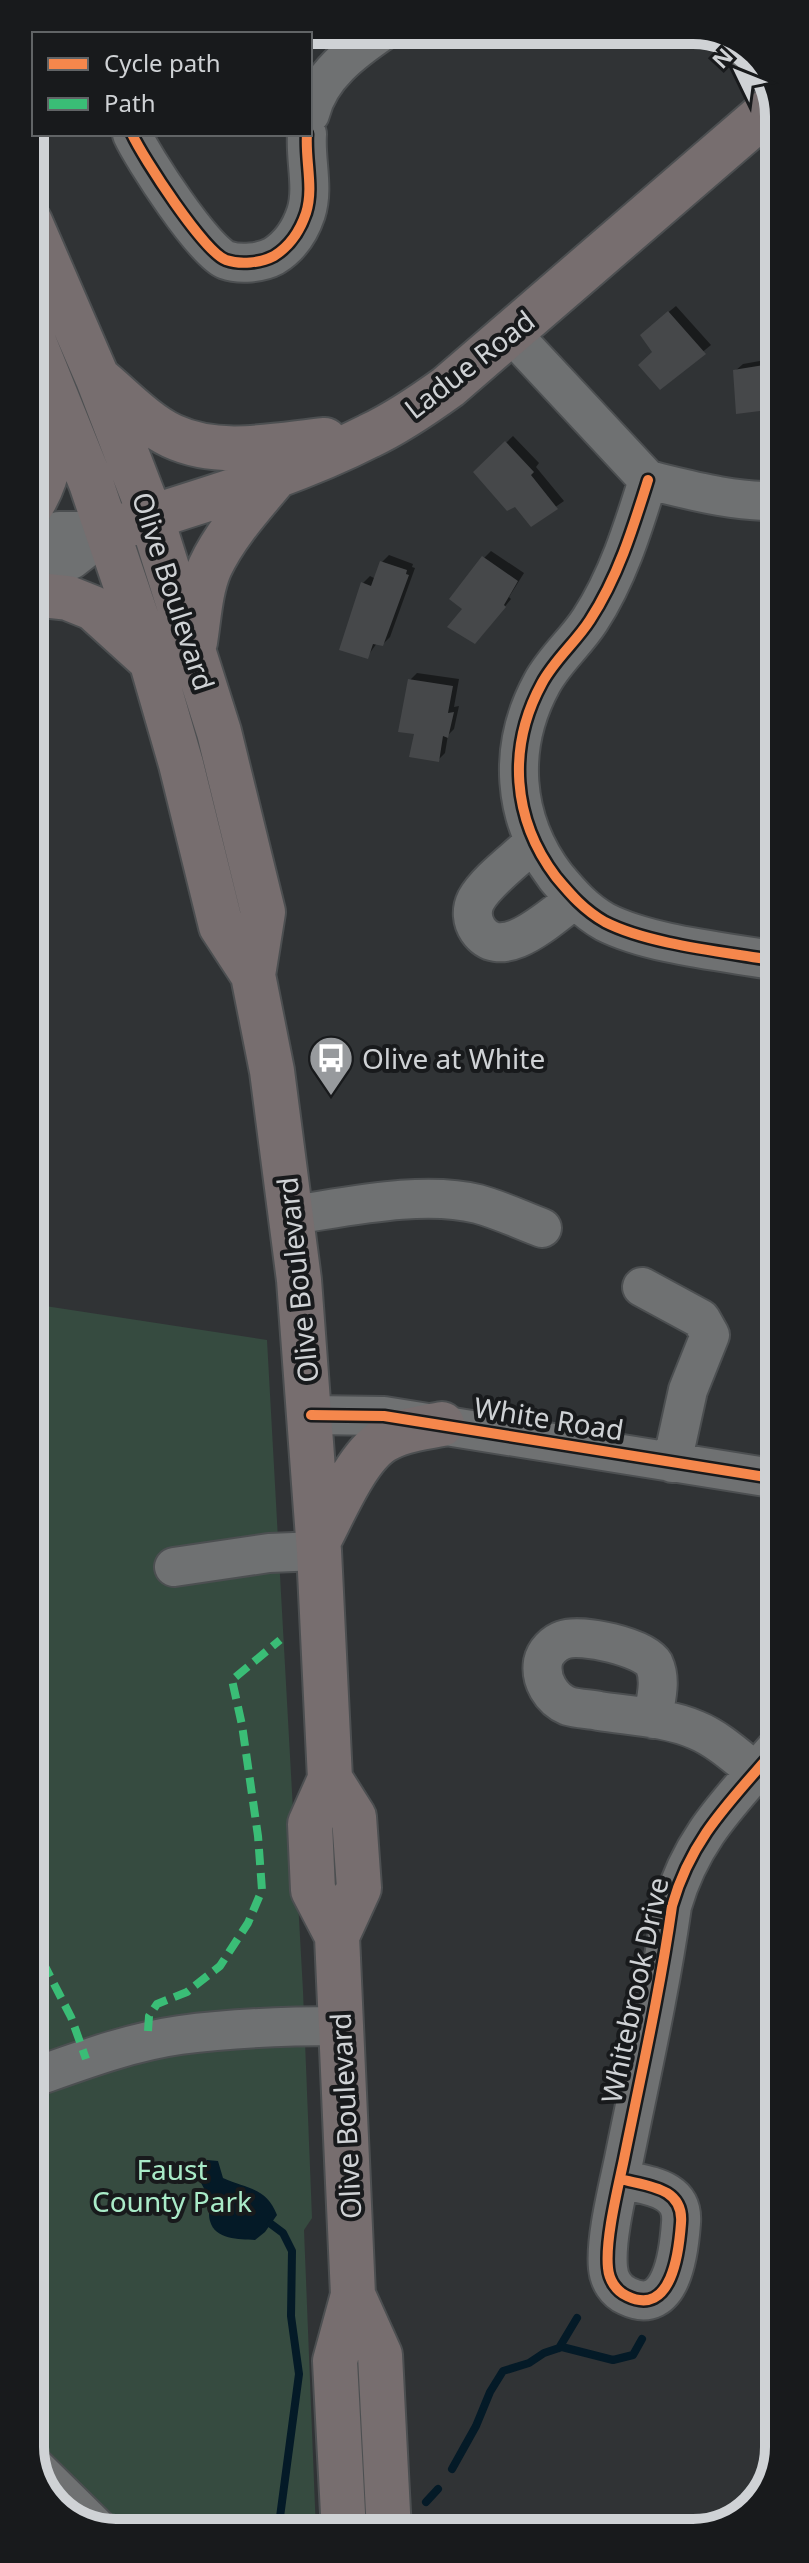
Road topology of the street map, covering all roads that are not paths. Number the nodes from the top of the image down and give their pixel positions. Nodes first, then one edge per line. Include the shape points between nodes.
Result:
1 (366, 44) edge
2 (312, 109) edge
3 (765, 114) edge
4 (133, 136) edge
5 (307, 136) edge
6 (44, 254) edge
7 (511, 333) junction
8 (44, 365) edge
9 (98, 379) junction
10 (55, 391) junction
11 (371, 436) junction
12 (277, 475) junction
13 (648, 480) junction
14 (44, 482) edge
15 (765, 501) edge
16 (151, 517) junction
17 (108, 531) junction
18 (44, 536) edge
19 (44, 570) edge
20 (44, 595) edge
21 (194, 648) junction
22 (151, 660) junction
23 (534, 842) junction
24 (574, 900) junction
25 (765, 959) edge
26 (253, 975) junction
27 (292, 1215) junction
28 (542, 1228) dead end
29 (642, 1287) dead end
30 (311, 1415) junction
31 (442, 1424) junction
32 (672, 1463) junction
33 (765, 1477) edge
34 (318, 1547) junction
35 (174, 1567) dead end
36 (653, 1719) dead end
37 (765, 1758) edge
38 (765, 1761) edge
39 (340, 2026) junction
40 (44, 2074) edge
41 (620, 2179) dead end
42 (353, 2295) junction
43 (59, 2490) edge
44 (74, 2505) edge
45 (343, 2519) edge
46 (388, 2519) edge

1 - 2 street via 338,66
3 - 7 main road, Ladue Road
4 - 5 street via 204,243 225,260 248,263 268,260 297,233 307,211
6 - 9 main road, Olive Boulevard
7 - 11 main road, Ladue Road via 448,387
7 - 13 street
8 - 10 main road, Olive Boulevard
9 - 11 main road via 171,436 198,445 235,449
9 - 16 main road, Olive Boulevard
10 - 14 main road
10 - 17 main road, Olive Boulevard
11 - 12 main road, Ladue Road
12 - 16 main road, Ladue Road
12 - 21 main road via 230,533 209,569
13 - 15 street
13 - 23 street via 609,588 528,712 519,748 518,789
16 - 17 main road, Ladue Road
16 - 21 main road, Olive Boulevard
17 - 18 street via 59,531
17 - 19 street via 71,560
17 - 22 main road, Olive Boulevard
20 - 22 main road via 93,608
21 - 26 main road, Olive Boulevard via 263,912
22 - 26 main road, Olive Boulevard via 221,926
23 - 24 street
23 - 24 street via 475,902 479,932 495,943 516,941
24 - 25 street via 608,923 638,934
26 - 27 main road, Olive Boulevard
27 - 28 street via 423,1199 476,1204
27 - 30 main road, Olive Boulevard
29 - 32 street via 701,1319 710,1335 688,1390
30 - 31 street, White Road via 384,1416
30 - 34 main road, Olive Boulevard
31 - 32 street, White Road
31 - 34 main road via 379,1444 353,1474
32 - 33 street, White Road
34 - 35 street
34 - 39 main road, Olive Boulevard via 330,1779 310,1824 313,1890 337,1936
36 - 37 street via 694,1729
38 - 41 street, Whitebrook Drive via 714,1819 681,1874
39 - 40 street via 179,2035
39 - 42 main road, Olive Boulevard
42 - 45 main road, Olive Boulevard via 335,2361
42 - 46 main road, Olive Boulevard via 380,2355
43 - 44 street

